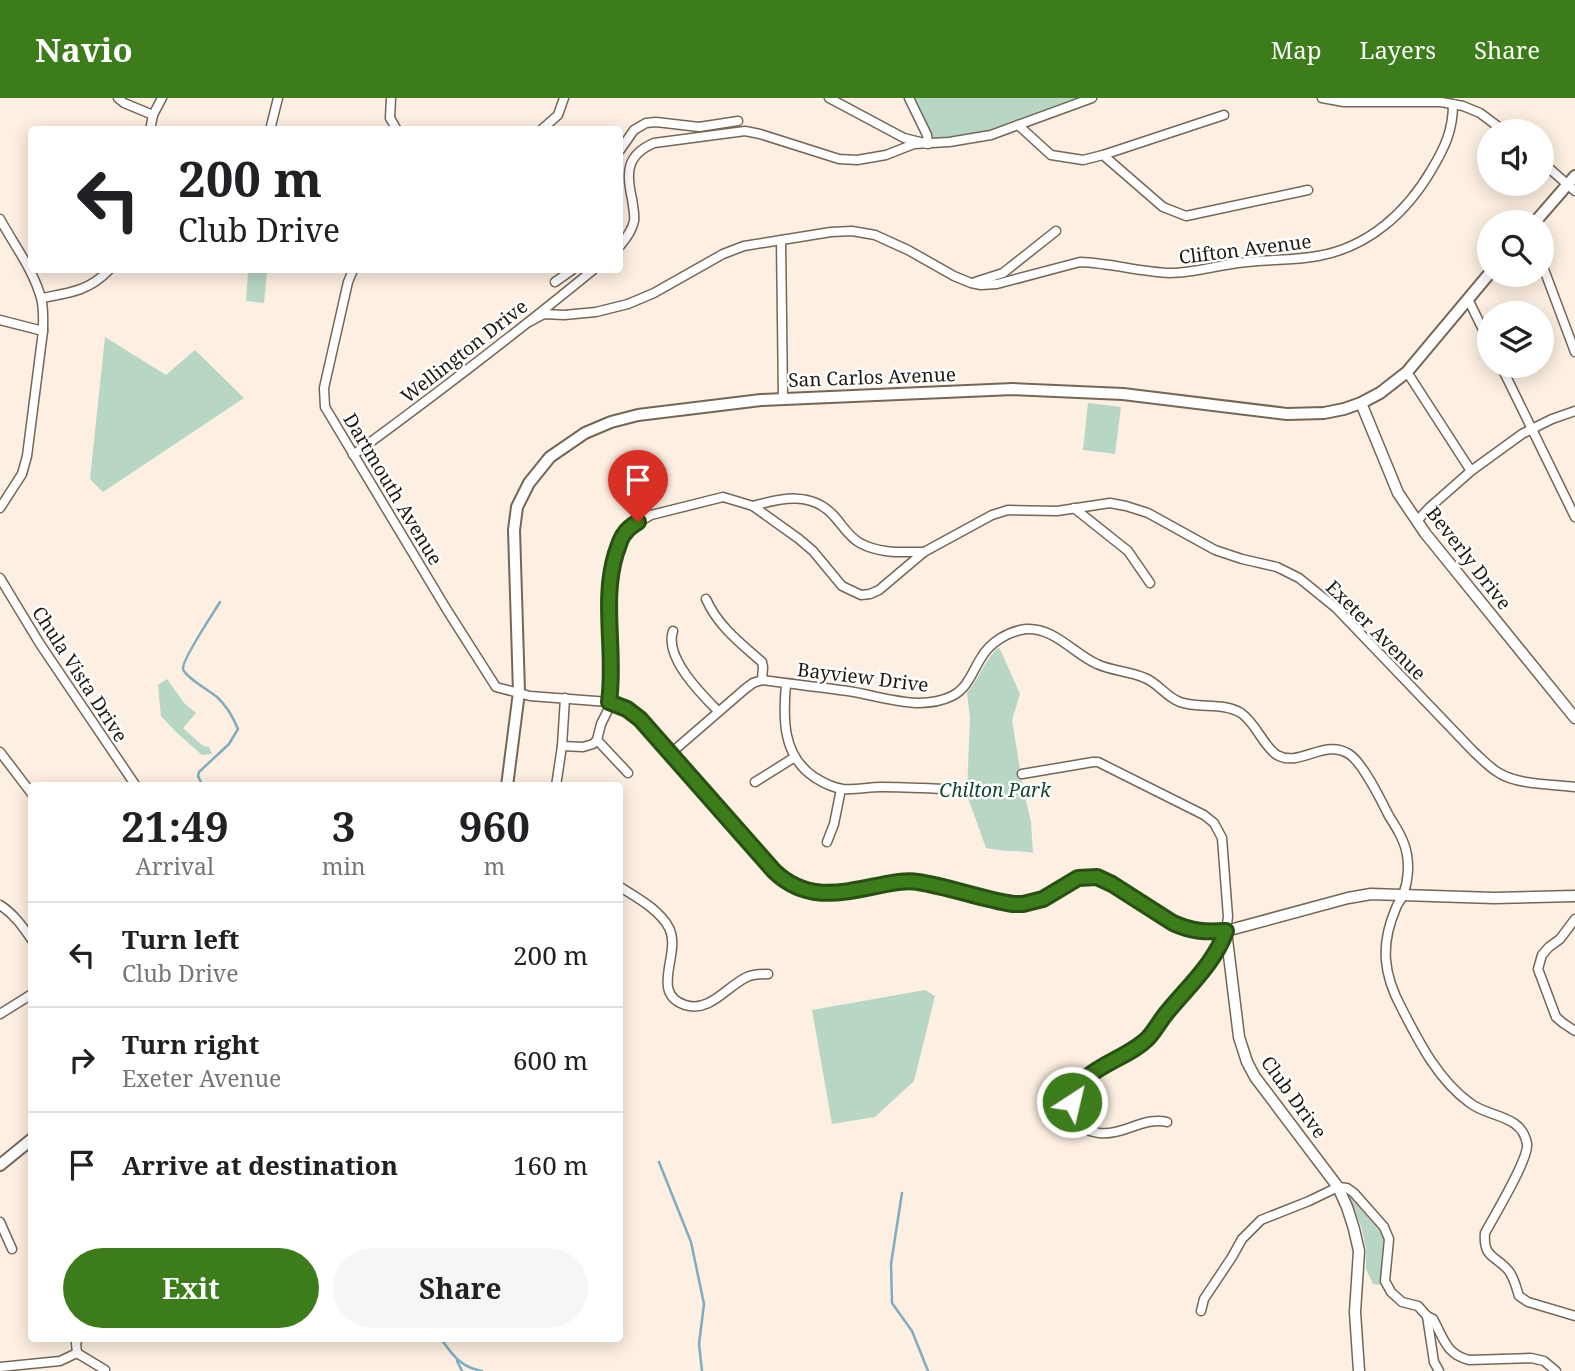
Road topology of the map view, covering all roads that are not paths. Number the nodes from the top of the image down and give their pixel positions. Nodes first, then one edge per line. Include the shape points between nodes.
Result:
1 (118, 98) edge
2 (162, 98) edge
3 (278, 98) edge
4 (391, 98) edge
5 (564, 98) edge
6 (829, 98) edge
7 (909, 98) edge
8 (1092, 98) edge
9 (1322, 98) edge
10 (1453, 104) junction
11 (153, 115) junction
12 (1224, 115) dead end
13 (1488, 119) edge
14 (738, 121) dead end
15 (1018, 125) junction
16 (151, 126) edge
17 (271, 126) edge
18 (395, 126) edge
19 (546, 126) edge
20 (928, 144) junction
21 (623, 146) edge
22 (1103, 155) junction
23 (1554, 171) edge
24 (624, 174) edge
25 (1572, 184) edge
26 (1308, 190) dead end
27 (1547, 210) edge
28 (0, 219) edge
29 (1056, 231) dead end
30 (781, 240) junction
31 (623, 242) edge
32 (28, 264) edge
33 (31, 273) edge
34 (106, 273) edge
35 (352, 273) edge
36 (568, 273) edge
37 (589, 273) edge
38 (555, 282) dead end
39 (972, 283) junction
40 (1478, 287) edge
41 (1551, 287) edge
42 (42, 299) junction
43 (1468, 299) junction
44 (1477, 317) edge
45 (0, 320) edge
46 (529, 322) junction
47 (43, 331) junction
48 (1575, 352) edge
49 (1407, 372) junction
50 (1507, 378) edge
51 (783, 398) junction
52 (1362, 403) junction
53 (1575, 411) edge
54 (1532, 428) junction
55 (353, 455) junction
56 (1472, 471) junction
57 (753, 506) junction
58 (0, 508) edge
59 (1074, 508) junction
60 (1575, 517) edge
61 (1417, 521) junction
62 (924, 552) junction
63 (0, 580) edge
64 (1150, 583) dead end
65 (706, 599) dead end
66 (673, 631) dead end
67 (762, 680) junction
68 (786, 684) junction
69 (519, 692) junction
70 (565, 698) junction
71 (609, 702) junction
72 (718, 711) junction
73 (1575, 718) edge
74 (597, 740) junction
75 (562, 746) junction
76 (0, 752) edge
77 (671, 753) junction
78 (795, 757) junction
79 (628, 773) dead end
80 (1022, 774) dead end
81 (133, 782) edge
82 (508, 782) edge
83 (557, 782) edge
84 (755, 782) dead end
85 (1575, 787) edge
86 (28, 789) edge
87 (841, 789) junction
88 (967, 790) dead end
89 (827, 842) dead end
90 (623, 889) edge
91 (1404, 894) junction
92 (1575, 896) edge
93 (0, 905) edge
94 (1575, 919) edge
95 (1226, 931) junction
96 (28, 934) edge
97 (768, 974) dead end
98 (28, 996) edge
99 (0, 1014) edge
100 (1575, 1031) edge
101 (1167, 1122) dead end
102 (28, 1142) edge
103 (0, 1165) edge
104 (1338, 1187) junction
105 (0, 1222) edge
106 (12, 1249) dead end
107 (1201, 1311) dead end
108 (1575, 1315) edge
109 (1427, 1316) junction
110 (76, 1342) edge
111 (77, 1353) junction
112 (0, 1367) edge
113 (105, 1370) edge
114 (1359, 1371) edge
115 (1439, 1371) edge
116 (1556, 1371) edge

1 - 11 street
2 - 11 street
3 - 17 street
4 - 18 street via 390,118
5 - 19 street via 558,115
6 - 20 street via 904,138
7 - 20 street
8 - 15 street
9 - 10 street
10 - 13 street
10 - 39 street, Clifton Avenue via 1448,137 1423,185 1403,211 1377,232 1340,251 1168,273 1080,262 998,284
11 - 16 street
12 - 22 street
14 - 21 street via 699,127 646,123
15 - 20 street via 990,135
15 - 22 street via 1051,155 1083,160
20 - 24 street via 914,144 887,155 839,159 745,131 654,143 635,156
22 - 26 street via 1163,207 1185,216
23 - 25 street
24 - 31 street via 634,223
25 - 27 main road
28 - 32 street
29 - 39 street via 1003,274
30 - 39 street, Clifton Avenue via 831,232 875,235
30 - 46 street, Clifton Avenue via 723,254 628,304 596,312 544,314
30 - 51 street
33 - 42 street
34 - 42 street via 76,292
35 - 55 street, Dartmouth Avenue via 324,388 325,407
36 - 38 street
37 - 46 street, Wellington Drive
40 - 43 main road, San Carlos Avenue
41 - 48 street
42 - 47 street
43 - 44 street
43 - 49 main road, San Carlos Avenue
45 - 47 street
46 - 55 street, Wellington Drive
47 - 58 street via 27,456 22,474
49 - 52 main road, San Carlos Avenue
49 - 56 street
50 - 54 street
51 - 52 main road, San Carlos Avenue via 1013,389 1123,394 1287,414 1324,413
51 - 69 main road, San Carlos Avenue via 638,415 585,433 550,457 517,506
52 - 61 street, Beverly Drive via 1398,493
53 - 54 street
54 - 56 street
54 - 60 street
55 - 69 street, Dartmouth Avenue via 496,687
56 - 61 street
57 - 62 street via 787,498 811,501 831,513 861,544 884,551
57 - 62 street, Exeter Avenue via 809,547 842,586 858,594 879,590
57 - 71 street, Exeter Avenue via 720,498 651,515 625,533 611,574
59 - 62 street, Exeter Avenue via 992,514
59 - 64 street via 1128,551
59 - 85 street, Exeter Avenue via 1110,503 1126,506 1215,550 1277,567 1298,578 1336,608 1497,772 1520,781
61 - 73 street, Beverly Drive
63 - 81 street, Chula Vista Drive
65 - 67 street via 720,623 762,662
66 - 72 street via 672,644 688,677
67 - 68 street, Bayview Drive
67 - 72 street
68 - 78 street via 785,726
68 - 91 street, Bayview Drive via 900,701 937,701 961,690 983,653 1007,634 1030,629 1046,632 1102,667 1149,680 1173,699 1242,714 1282,757 1332,748 1349,754 1405,846
69 - 70 street
69 - 82 main road, San Carlos Avenue
70 - 71 street
70 - 75 street
71 - 74 street, Exeter Avenue
71 - 77 street via 634,714
72 - 77 street
74 - 75 street via 590,746
74 - 79 street
75 - 83 street
76 - 86 street
77 - 95 street via 774,871 804,890 825,894 918,882 1023,904 1091,876 1102,878 1173,923 1199,932
78 - 84 street
78 - 87 street via 815,777
80 - 95 street via 1098,762 1210,819 1222,838
87 - 88 street
87 - 89 street
90 - 97 street via 670,929 673,951 667,984 680,1002 694,1007 705,1004 745,978
91 - 92 street
91 - 95 street via 1348,898
91 - 108 street, Bayview Drive via 1387,939 1385,964 1392,991 1446,1081 1472,1105 1511,1120 1522,1130 1528,1147 1485,1233 1484,1245 1515,1280 1519,1296
93 - 96 street
94 - 100 street via 1542,955 1538,969 1556,1017
95 - 101 street via 1218,951 1148,1038 1082,1081 1073,1095 1073,1116 1087,1130 1114,1132
95 - 104 street, Club Drive via 1239,1037 1247,1062
98 - 99 street
102 - 103 main road
104 - 107 street via 1261,1220 1242,1238
104 - 109 street via 1354,1193 1384,1227 1389,1239 1385,1281 1391,1292
104 - 114 street, Club Drive via 1359,1251
105 - 106 street
109 - 115 street
109 - 116 street via 1434,1320 1450,1350 1461,1358 1531,1358
110 - 111 street
111 - 112 street via 60,1361
111 - 113 street

